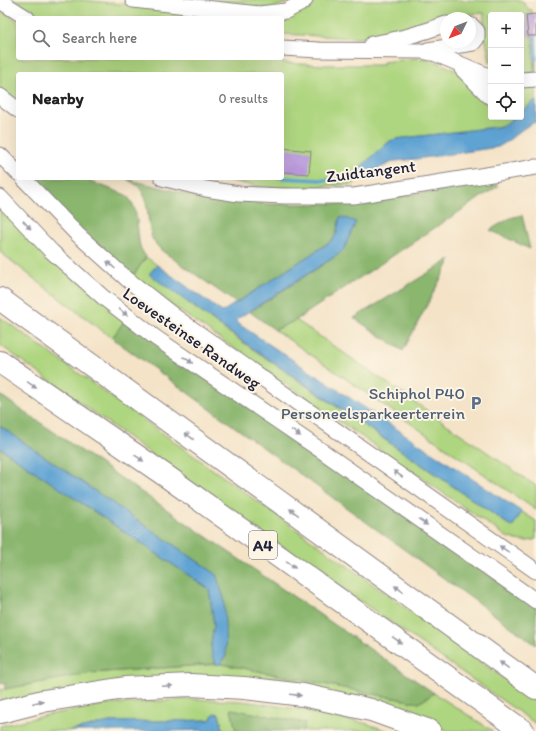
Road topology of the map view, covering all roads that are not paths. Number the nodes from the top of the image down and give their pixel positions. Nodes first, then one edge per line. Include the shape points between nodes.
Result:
1 (133, 0) edge
2 (0, 1) edge
3 (302, 2) edge
4 (24, 16) edge
5 (440, 26) edge
6 (284, 48) edge
7 (442, 48) edge
8 (319, 50) junction
9 (422, 51) junction
10 (436, 54) junction
11 (488, 76) edge
12 (488, 94) edge
13 (0, 96) edge
14 (16, 108) edge
15 (0, 155) edge
16 (536, 167) edge
17 (16, 171) edge
18 (25, 180) edge
19 (170, 180) edge
20 (0, 197) edge
21 (0, 289) edge
22 (0, 299) edge
23 (37, 326) junction
24 (0, 362) edge
25 (535, 568) edge
26 (533, 594) edge
27 (536, 688) edge
28 (0, 712) edge
29 (430, 731) edge
30 (523, 731) edge

1 - 3 street via 259,14 286,11
2 - 4 street
5 - 8 street via 395,40
6 - 8 street
7 - 9 street
8 - 9 street
9 - 10 street
10 - 11 street
10 - 12 street via 466,72
13 - 14 street
15 - 17 street
16 - 19 street, Zuidtangent via 354,196 239,194
25 -> 18 street, Loevesteinse Randweg via 168,311 82,239
20 -> 26 street, Loevesteinse Randweg via 51,251 104,298 156,338
21 - 23 highway, A4
22 - 23 highway, A4
27 -> 23 highway, A4
24 -> 30 highway, A4 via 169,478
25 - 26 street
28 -> 29 highway via 43,701 125,688 192,685 244,688 303,696 371,710

